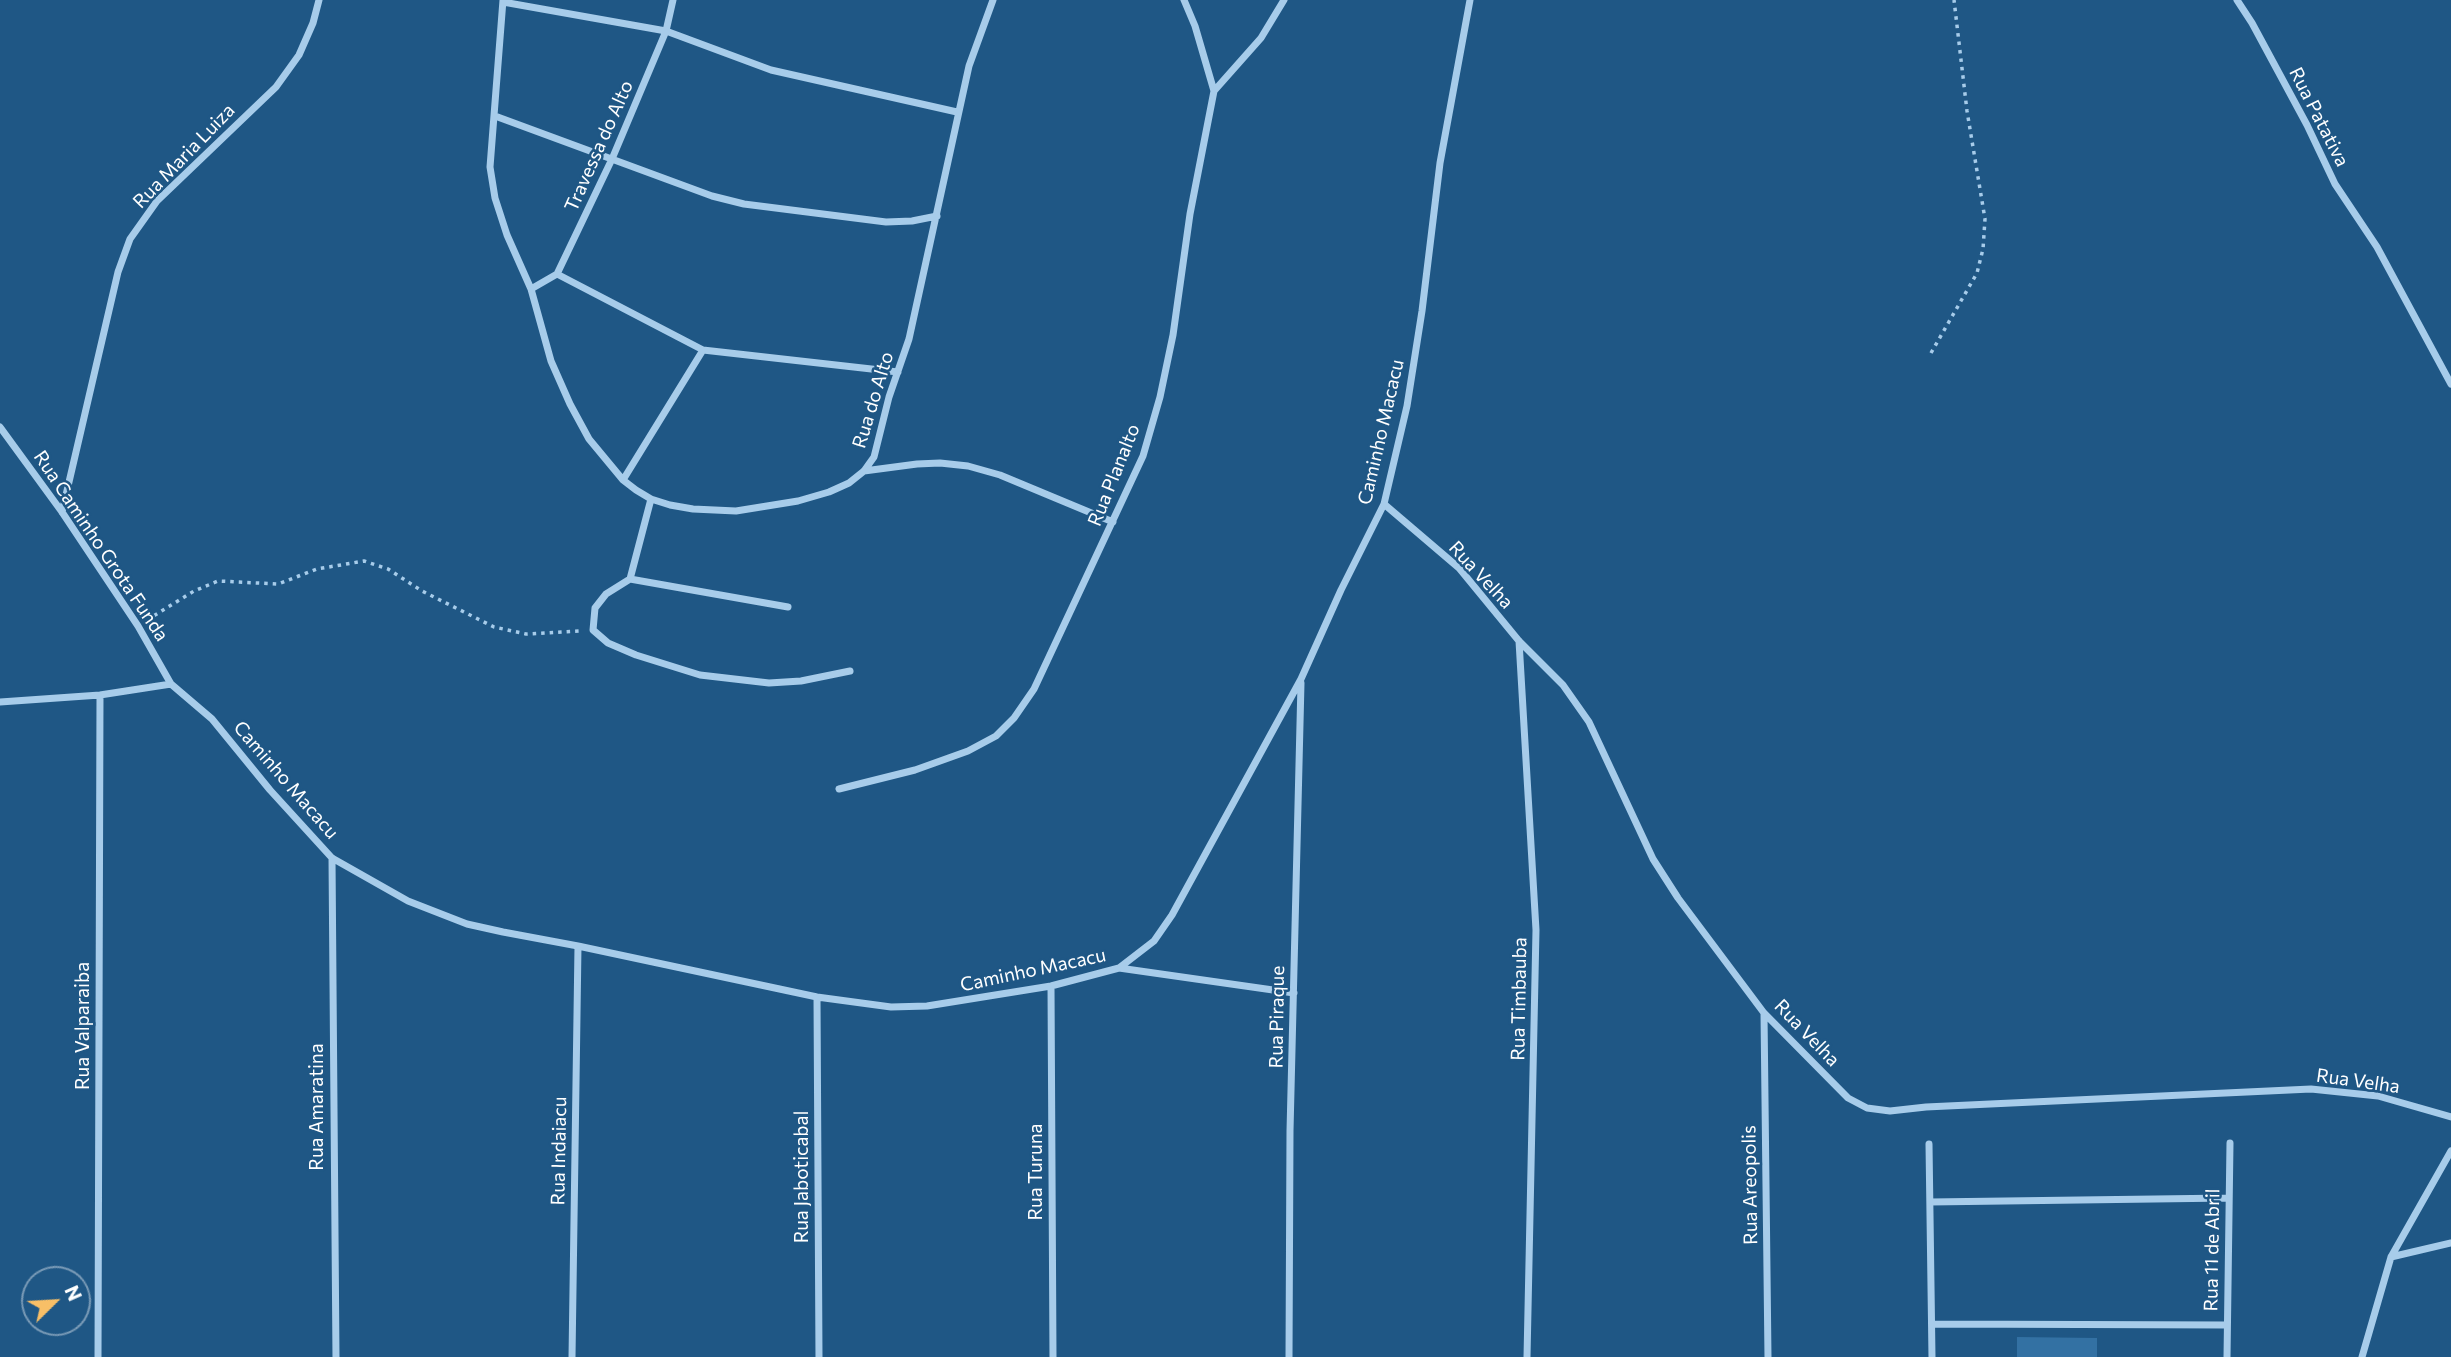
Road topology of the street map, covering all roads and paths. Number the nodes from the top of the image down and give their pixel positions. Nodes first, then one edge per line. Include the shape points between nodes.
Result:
1 (319, 0) edge
2 (673, 0) edge
3 (993, 0) edge
4 (1184, 0) edge
5 (1284, 0) edge
6 (1470, 0) edge
7 (1954, 0) edge
8 (2237, 0) edge
9 (503, 1) edge
10 (666, 31) junction
11 (1214, 91) junction
12 (957, 112) junction
13 (495, 116) junction
14 (612, 159) junction
15 (936, 216) junction
16 (557, 274) junction
17 (531, 289) junction
18 (703, 350) junction
19 (1931, 352) dead end
20 (898, 372) junction
21 (2451, 384) edge
22 (0, 427) edge
23 (864, 471) junction
24 (623, 480) junction
25 (651, 499) junction
26 (1384, 504) junction
27 (62, 512) junction
28 (1113, 522) junction
29 (630, 579) junction
30 (788, 607) dead end
31 (138, 626) junction
32 (593, 630) junction
33 (1519, 641) junction
34 (850, 671) dead end
35 (1301, 679) junction
36 (171, 684) junction
37 (100, 695) junction
38 (0, 702) edge
39 (839, 789) dead end
40 (332, 858) junction
41 (578, 946) junction
42 (1119, 968) junction
43 (1051, 986) junction
44 (1294, 993) junction
45 (817, 997) junction
46 (1764, 1013) junction
47 (2451, 1117) edge
48 (2230, 1143) dead end
49 (1929, 1144) dead end
50 (2451, 1151) edge
51 (2228, 1198) junction
52 (1930, 1202) junction
53 (2451, 1243) edge
54 (2391, 1257) junction
55 (1933, 1324) junction
56 (2227, 1325) junction
57 (99, 1357) edge
58 (336, 1357) edge
59 (572, 1357) edge
60 (819, 1357) edge
61 (1053, 1357) edge
62 (1289, 1357) edge
63 (1527, 1357) edge
64 (1769, 1357) edge
65 (1932, 1357) edge
66 (2227, 1357) edge
67 (2362, 1357) edge

1 - 27 street, Rua Maria Luiza via 299,55 276,87 157,201 130,239 118,272
2 - 10 street, Travessa do Alto
3 - 12 street, Rua do Alto
4 - 11 street, Rua Planalto
5 - 11 street via 1261,38
6 - 26 street, Caminho Macacu via 1440,163 1407,406
7 - 19 path via 1985,219 1977,273
8 - 21 street, Rua Patativa via 2335,184 2377,247
9 - 10 street
9 - 13 street, Rua do Alto
10 - 12 street via 771,70
10 - 14 street, Travessa do Alto
11 - 28 street, Rua Planalto via 1160,397 1143,456
12 - 15 street, Rua do Alto
13 - 14 street
13 - 17 street, Rua do Alto via 490,167 495,198
14 - 15 street via 744,204 886,222
14 - 16 street, Travessa do Alto
15 - 20 street, Rua do Alto
16 - 17 street
16 - 18 street
17 - 24 street, Rua do Alto via 551,361 570,404 589,439
18 - 20 street
18 - 24 street
20 - 23 street, Rua do Alto via 874,457
22 - 27 street, Rua Caminho Grota Funda
23 - 25 street, Rua do Alto via 829,492 736,511 693,509
23 - 28 street via 940,463 968,467 1000,475
24 - 25 street, Rua do Alto
25 - 29 street
26 - 33 street, Rua Velha via 1459,568
26 - 35 street, Caminho Macacu
27 - 31 street, Rua Caminho Grota Funda
28 - 39 street, Rua Planalto via 1034,689 996,736 915,769
29 - 30 street
29 - 32 street via 606,594 595,608
31 - 32 path via 194,590 218,581 278,584 317,569 364,561 388,569 494,627 526,634
31 - 36 street, Rua Caminho Grota Funda
32 - 34 street via 608,643 636,655 700,675 769,683
33 - 46 street, Rua Velha via 1563,685 1589,722 1653,859
33 - 63 street, Rua Timbauba via 1536,930
35 - 42 street, Caminho Macacu via 1154,942
35 - 44 street, Rua Piraque
36 - 37 street
36 - 40 street, Caminho Macacu via 212,719
37 - 38 street
37 - 57 street, Rua Valparaiba
40 - 41 street, Caminho Macacu via 408,901 467,923
40 - 58 street, Rua Amaratina
41 - 45 street, Caminho Macacu
41 - 59 street, Rua Indaiacu
42 - 43 street, Caminho Macacu
42 - 44 street
43 - 45 street, Caminho Macacu via 927,1006 891,1007
43 - 61 street, Rua Turuna
44 - 62 street, Rua Piraque
45 - 60 street, Rua Jaboticabal
46 - 47 street, Rua Velha via 1848,1098 1867,1108 1890,1111 2311,1089 2378,1096
46 - 64 street, Rua Areopolis
48 - 51 street, Rua 11 de Abril
49 - 52 street
50 - 54 street
51 - 52 street
51 - 56 street, Rua 11 de Abril
52 - 55 street
53 - 54 street
54 - 67 street
55 - 56 street
55 - 65 street
56 - 66 street, Rua 11 de Abril

